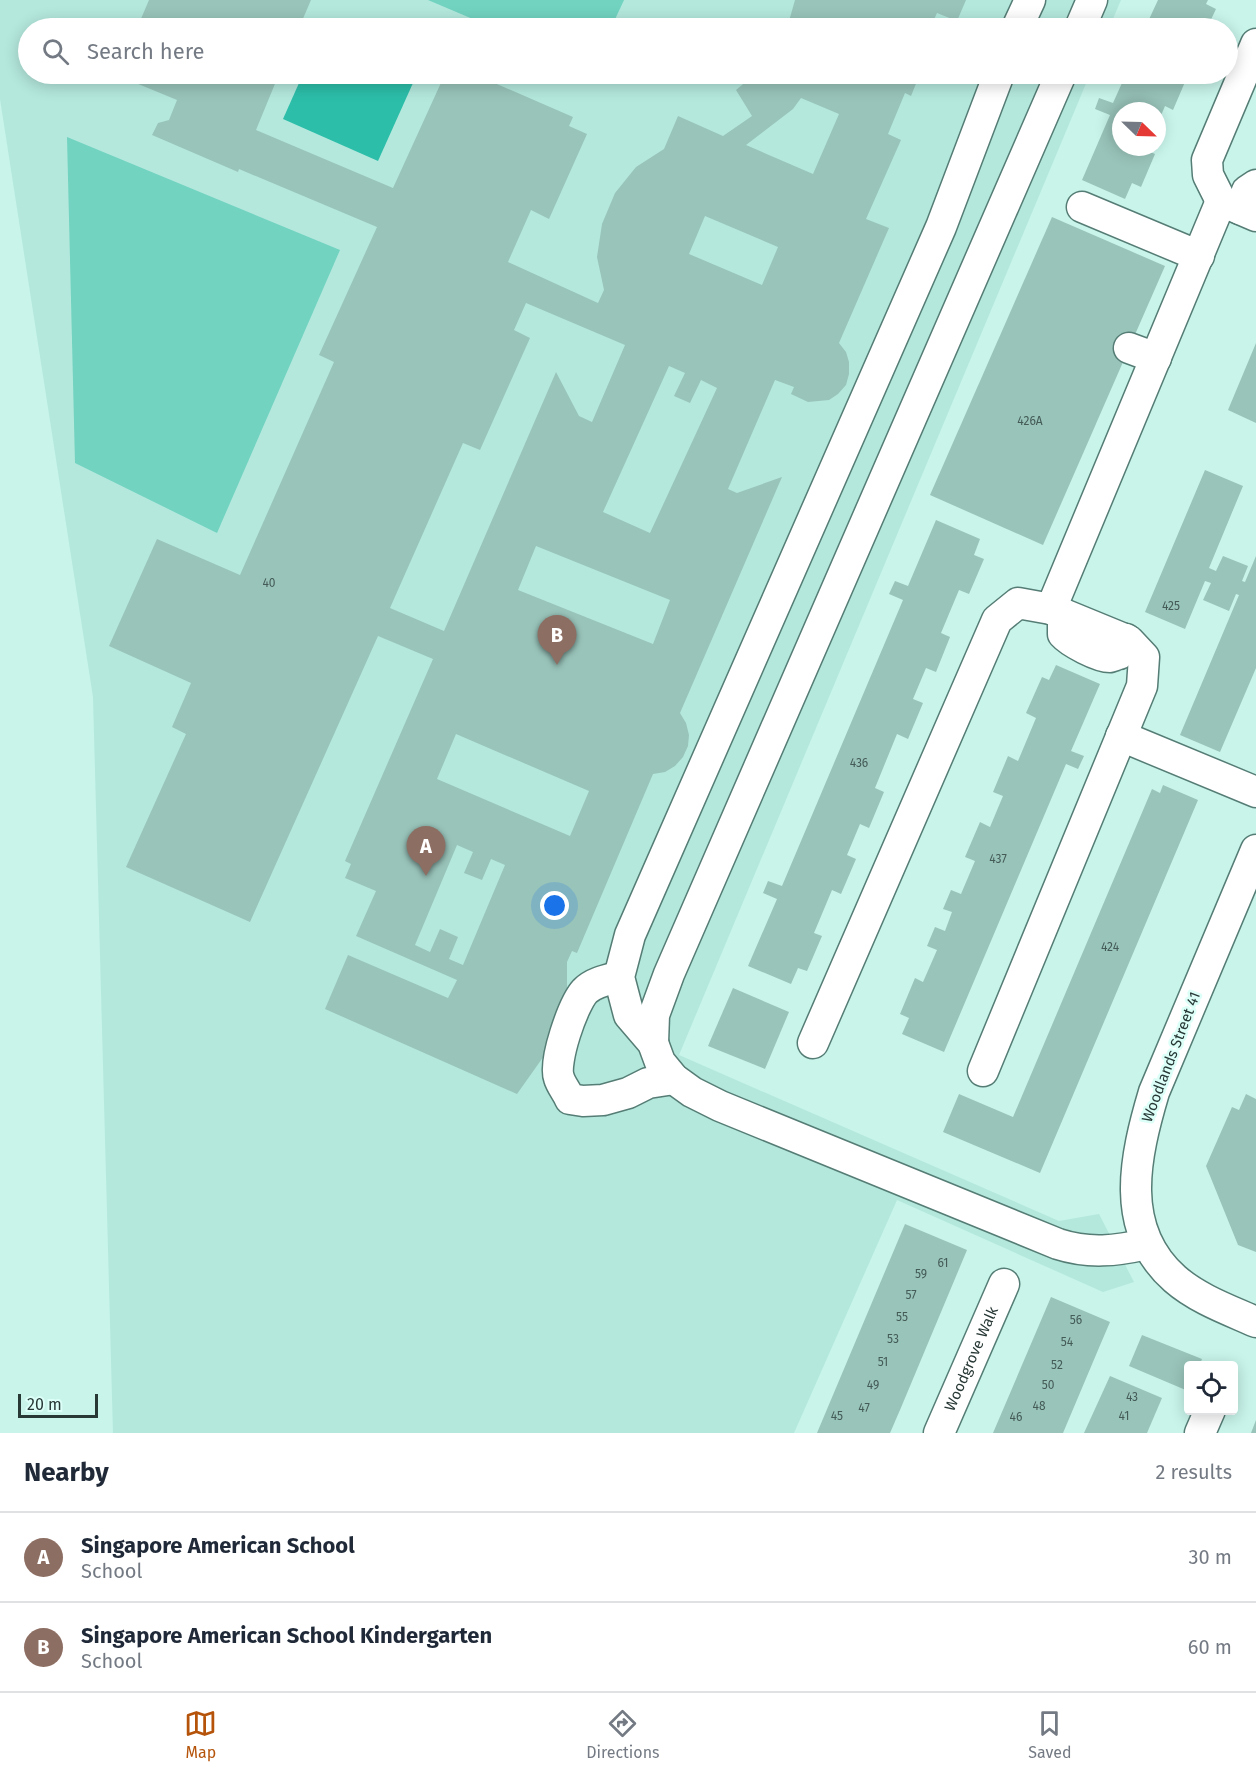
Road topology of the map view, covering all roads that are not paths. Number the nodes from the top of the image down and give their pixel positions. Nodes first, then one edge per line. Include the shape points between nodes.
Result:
1 (1030, 0) edge
2 (1092, 0) edge
3 (1022, 18) edge
4 (1084, 18) edge
5 (1256, 44) edge
6 (995, 84) edge
7 (1057, 84) edge
8 (1243, 203) edge
9 (1082, 207) dead end
10 (941, 227) junction
11 (987, 244) junction
12 (1198, 256) junction
13 (1059, 612) junction
14 (1121, 736) junction
15 (1256, 792) edge
16 (1256, 850) edge
17 (619, 977) junction
18 (653, 1043) junction
19 (813, 1043) dead end
20 (983, 1071) dead end
21 (674, 1079) junction
22 (1147, 1244) junction
23 (1004, 1284) dead end
24 (1256, 1322) edge
25 (1208, 1415) edge
26 (939, 1433) edge
27 (1200, 1433) edge

1 - 3 street
2 - 4 street
5 - 8 street via 1207,160 1208,175
6 - 10 street
7 - 11 street
8 - 12 street
9 - 12 street
10 - 11 street
10 - 17 street via 630,935
11 - 18 street via 669,974 654,1015
12 - 13 street via 1143,353
13 - 14 street via 1126,639 1144,657 1142,686
13 - 19 street via 1018,603 997,620
14 - 15 street
14 - 20 street
16 - 22 street, Woodlands Street 41 via 1154,1092 1143,1128 1136,1191
17 - 18 street via 629,1015
17 - 21 street via 600,981 586,990 576,1005 563,1039 558,1077 570,1099 583,1101
18 - 21 street via 660,1062
21 - 22 street via 720,1106 1078,1251 1105,1252
22 - 24 street, Woodlands Street 41 via 1176,1280 1220,1307
23 - 26 street, Woodgrove Walk
25 - 27 street

